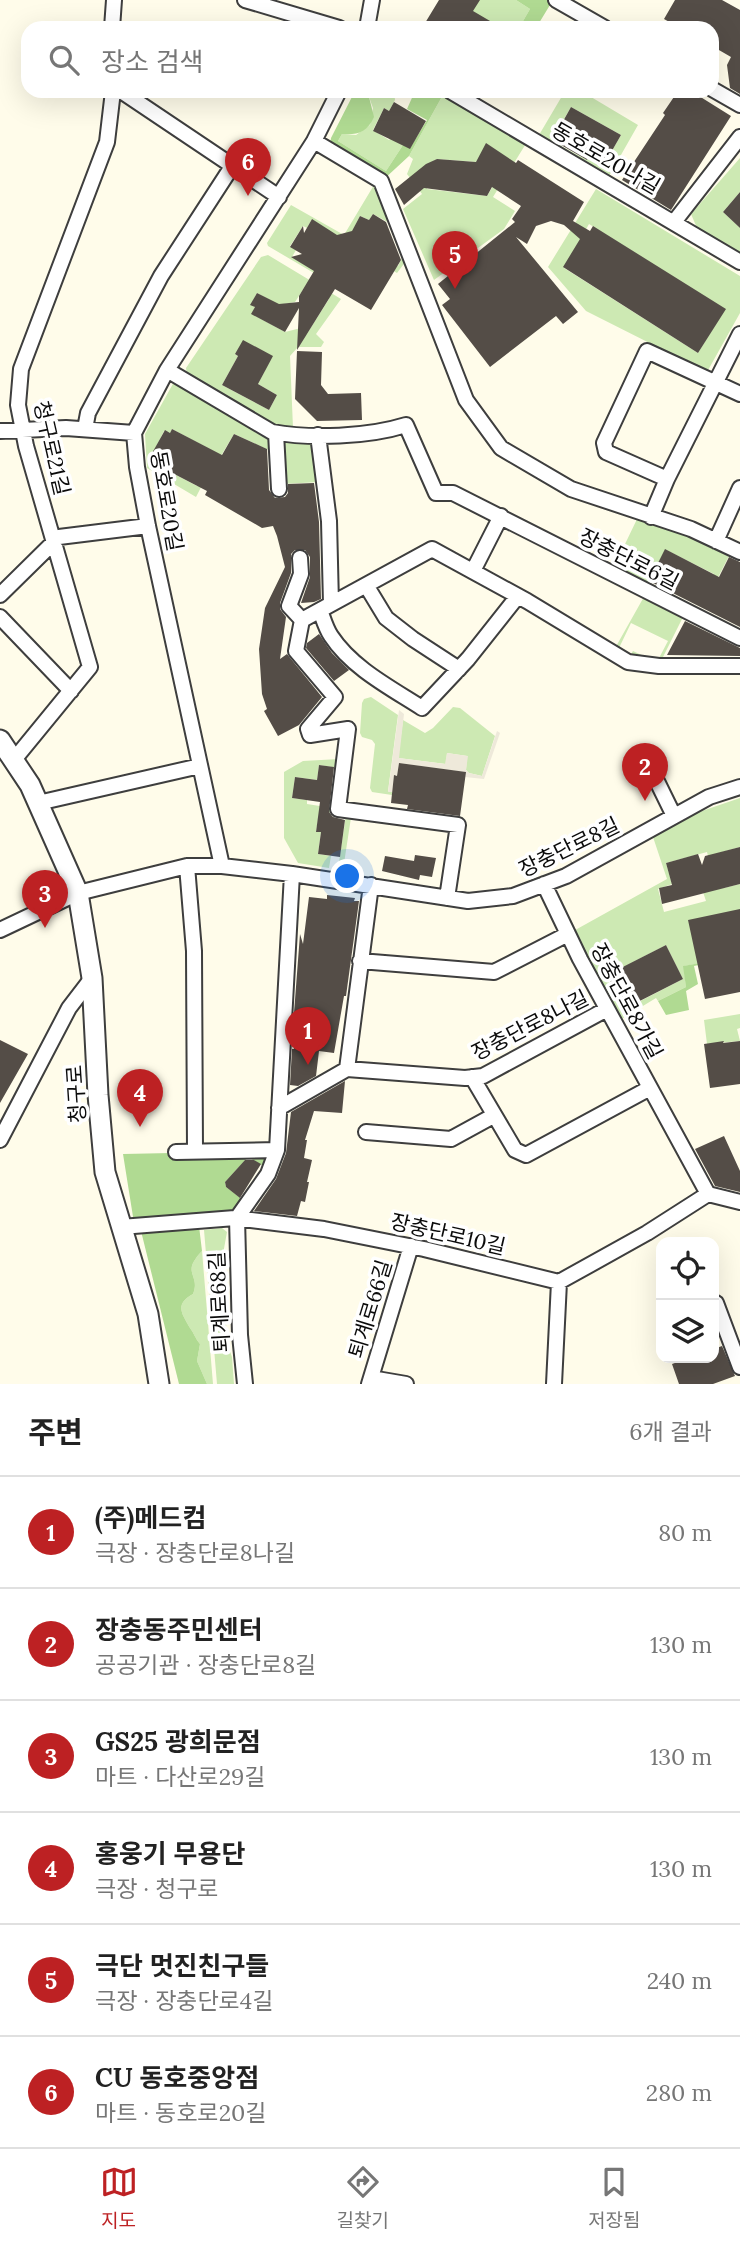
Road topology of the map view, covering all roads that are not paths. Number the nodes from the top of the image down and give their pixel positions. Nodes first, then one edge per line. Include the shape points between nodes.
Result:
1 (114, 0) edge
2 (245, 0) edge
3 (372, 0) edge
4 (556, 0) edge
5 (112, 21) edge
6 (316, 21) edge
7 (368, 21) edge
8 (593, 21) edge
9 (719, 93) edge
10 (112, 98) edge
11 (132, 98) edge
12 (336, 98) edge
13 (462, 98) edge
14 (740, 105) edge
15 (740, 137) edge
16 (314, 141) junction
17 (233, 165) junction
18 (279, 197) junction
19 (674, 222) junction
20 (740, 262) edge
21 (740, 334) edge
22 (167, 370) junction
23 (715, 382) junction
24 (740, 394) edge
25 (85, 429) junction
26 (0, 431) edge
27 (23, 431) junction
28 (134, 433) junction
29 (276, 433) junction
30 (318, 435) junction
31 (667, 479) junction
32 (740, 488) edge
33 (279, 489) dead end
34 (500, 516) junction
35 (651, 517) junction
36 (148, 526) junction
37 (716, 541) junction
38 (54, 542) junction
39 (740, 552) edge
40 (300, 558) dead end
41 (473, 571) junction
42 (366, 585) junction
43 (4, 586) edge
44 (518, 596) junction
45 (326, 607) junction
46 (0, 617) edge
47 (302, 620) junction
48 (740, 638) edge
49 (740, 666) edge
50 (458, 669) junction
51 (71, 691) junction
52 (0, 740) edge
53 (13, 761) junction
54 (200, 766) junction
55 (650, 767) dead end
56 (740, 787) edge
57 (38, 803) junction
58 (674, 816) junction
59 (187, 866) junction
60 (222, 866) junction
61 (292, 874) junction
62 (544, 884) junction
63 (371, 885) junction
64 (78, 893) junction
65 (447, 898) junction
66 (0, 930) edge
67 (568, 934) junction
68 (360, 961) junction
69 (92, 978) junction
70 (607, 1009) junction
71 (347, 1069) junction
72 (472, 1077) junction
73 (650, 1088) junction
74 (279, 1108) junction
75 (493, 1116) junction
76 (366, 1132) dead end
77 (0, 1140) edge
78 (195, 1150) junction
79 (276, 1150) junction
80 (515, 1150) joint
81 (176, 1152) dead end
82 (708, 1194) junction
83 (740, 1202) edge
84 (236, 1218) junction
85 (121, 1227) junction
86 (411, 1246) junction
87 (559, 1282) junction
88 (719, 1311) edge
89 (740, 1367) edge
90 (370, 1381) edge
91 (159, 1384) edge
92 (245, 1384) edge
93 (406, 1384) edge
94 (554, 1384) edge

1 - 5 street
2 - 6 street
3 - 7 street
4 - 8 street
9 - 14 street
10 - 27 street, 청구로21길 via 107,142 21,369 18,405
11 - 17 street
12 - 16 street, 동호로20길
13 - 19 street, 동호로20나길
15 - 19 street
16 - 18 street, 동호로20길
16 - 35 street via 381,181 466,400 501,448 571,489
17 - 18 street
17 - 25 street via 155,287 88,412
18 - 22 street, 동호로20길
19 - 20 street, 동호로20나길
21 - 23 street
22 - 28 street, 동호로20길
22 - 29 street, 장충단로6길
23 - 24 street
23 - 31 street
23 - 31 street via 647,351 604,443 606,452
25 - 27 street
25 - 28 street
26 - 27 street
27 - 38 street, 청구로21길
28 - 36 street, 동호로20길
29 - 30 street, 장충단로6길
29 - 33 street
30 - 34 street, 장충단로6길 via 371,434 406,425 436,493 453,493
30 - 45 street via 329,521
31 - 35 street
32 - 37 street
34 - 41 street
34 - 48 street, 장충단로6길
35 - 37 street
36 - 38 street via 58,537
36 - 54 street, 동호로20길
37 - 39 street
38 - 43 street
38 - 51 street, 청구로21길 via 90,667
40 - 47 street via 301,574 289,607
41 - 42 street via 432,549
41 - 44 street
42 - 45 street
42 - 50 street via 386,618
44 - 49 street via 628,662
44 - 50 street
45 - 47 street
45 - 50 street via 330,635 376,678 422,708
46 - 51 street
47 - 65 street via 296,651 335,697 308,729 310,735 348,729 338,809 458,825
51 - 53 street, 청구로21길
52 - 53 street, 청구로
53 - 57 street, 청구로
54 - 57 street
54 - 60 street, 동호로20길
55 - 58 street
56 - 58 street, 장충단로8길
57 - 64 street, 청구로
58 - 62 street, 장충단로8길
59 - 60 street, 장충단로8길
59 - 64 street, 장충단로8길
59 - 78 street via 194,951
60 - 61 street, 장충단로8길
61 - 63 street, 장충단로8길
61 - 74 street
62 - 65 street, 장충단로8길 via 513,897
62 - 67 street, 장충단로8가길
63 - 65 street, 장충단로8길
63 - 68 street
64 - 66 street, 장충단로8길
64 - 69 street, 청구로
67 - 68 street, 장충단로8가길 via 494,972
67 - 70 street, 장충단로8가길
68 - 71 street
69 - 77 street via 69,1009
69 - 85 street, 청구로 via 105,1172
70 - 72 street, 장충단로8나길 via 483,1076
70 - 73 street, 장충단로8가길
71 - 72 street, 장충단로8나길
71 - 74 street
72 - 75 street, 장충단로8나길
73 - 80 street, 장충단로8가길 via 526,1155
73 - 82 street, 장충단로8가길
74 - 79 street
75 - 76 street via 451,1139
75 - 80 street, 장충단로8나길
78 - 79 street
78 - 81 street
79 - 84 street via 268,1174
82 - 83 street
82 - 87 street
84 - 85 street, 장충단로10길
84 - 86 street, 장충단로10길
84 - 92 street, 퇴계로68길
85 - 91 street, 청구로 via 148,1314
86 - 87 street, 장충단로10길
86 - 90 street, 퇴계로66길
87 - 94 street
88 - 89 street
90 - 93 street

